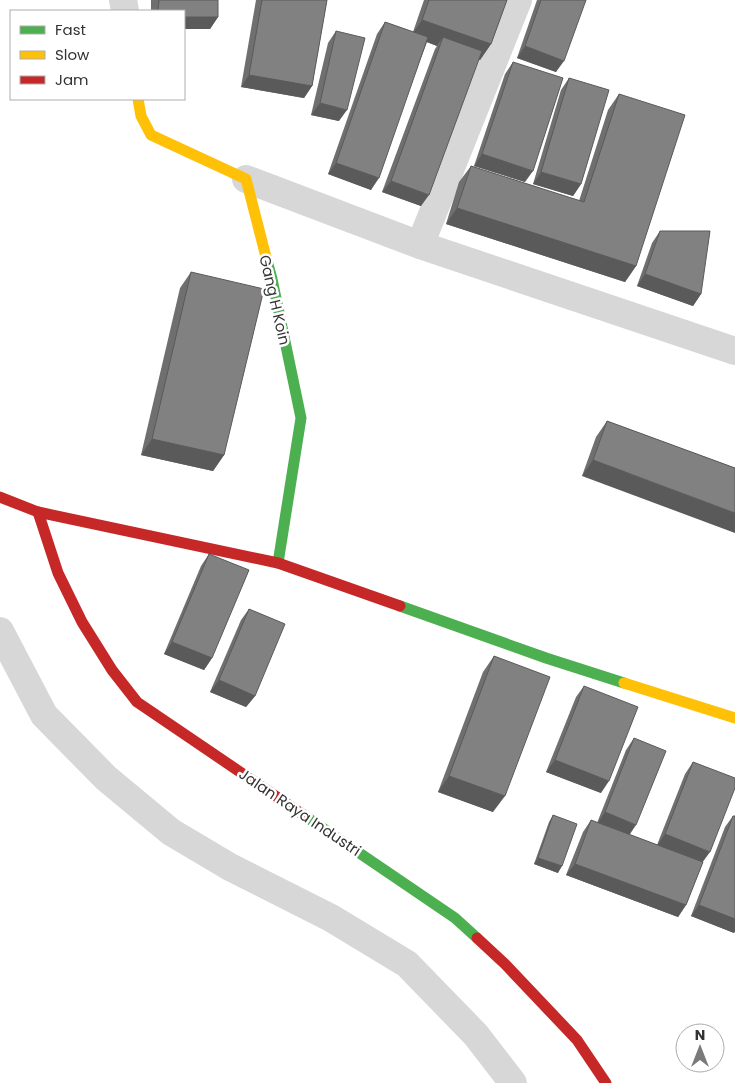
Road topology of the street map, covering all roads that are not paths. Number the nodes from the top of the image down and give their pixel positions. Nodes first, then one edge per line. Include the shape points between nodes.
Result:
1 (518, 0) edge
2 (138, 100) edge
3 (246, 179) junction
4 (420, 245) junction
5 (735, 350) edge
6 (0, 497) edge
7 (38, 512) junction
8 (278, 563) junction
9 (0, 631) edge
10 (735, 718) edge
11 (513, 1083) edge
12 (606, 1083) edge

1 - 4 street
2 - 3 street via 141,116 151,135
3 - 4 street
3 - 8 street, Gang H Koin via 272,279 301,418
4 - 5 street
6 - 7 street
7 - 8 street
7 - 12 street, Jalan Raya Industri via 58,573 82,622 137,702 456,918 577,1040
8 - 10 street via 546,658
9 - 11 street via 44,715 106,778 171,832 230,867 331,918 407,964 476,1034

